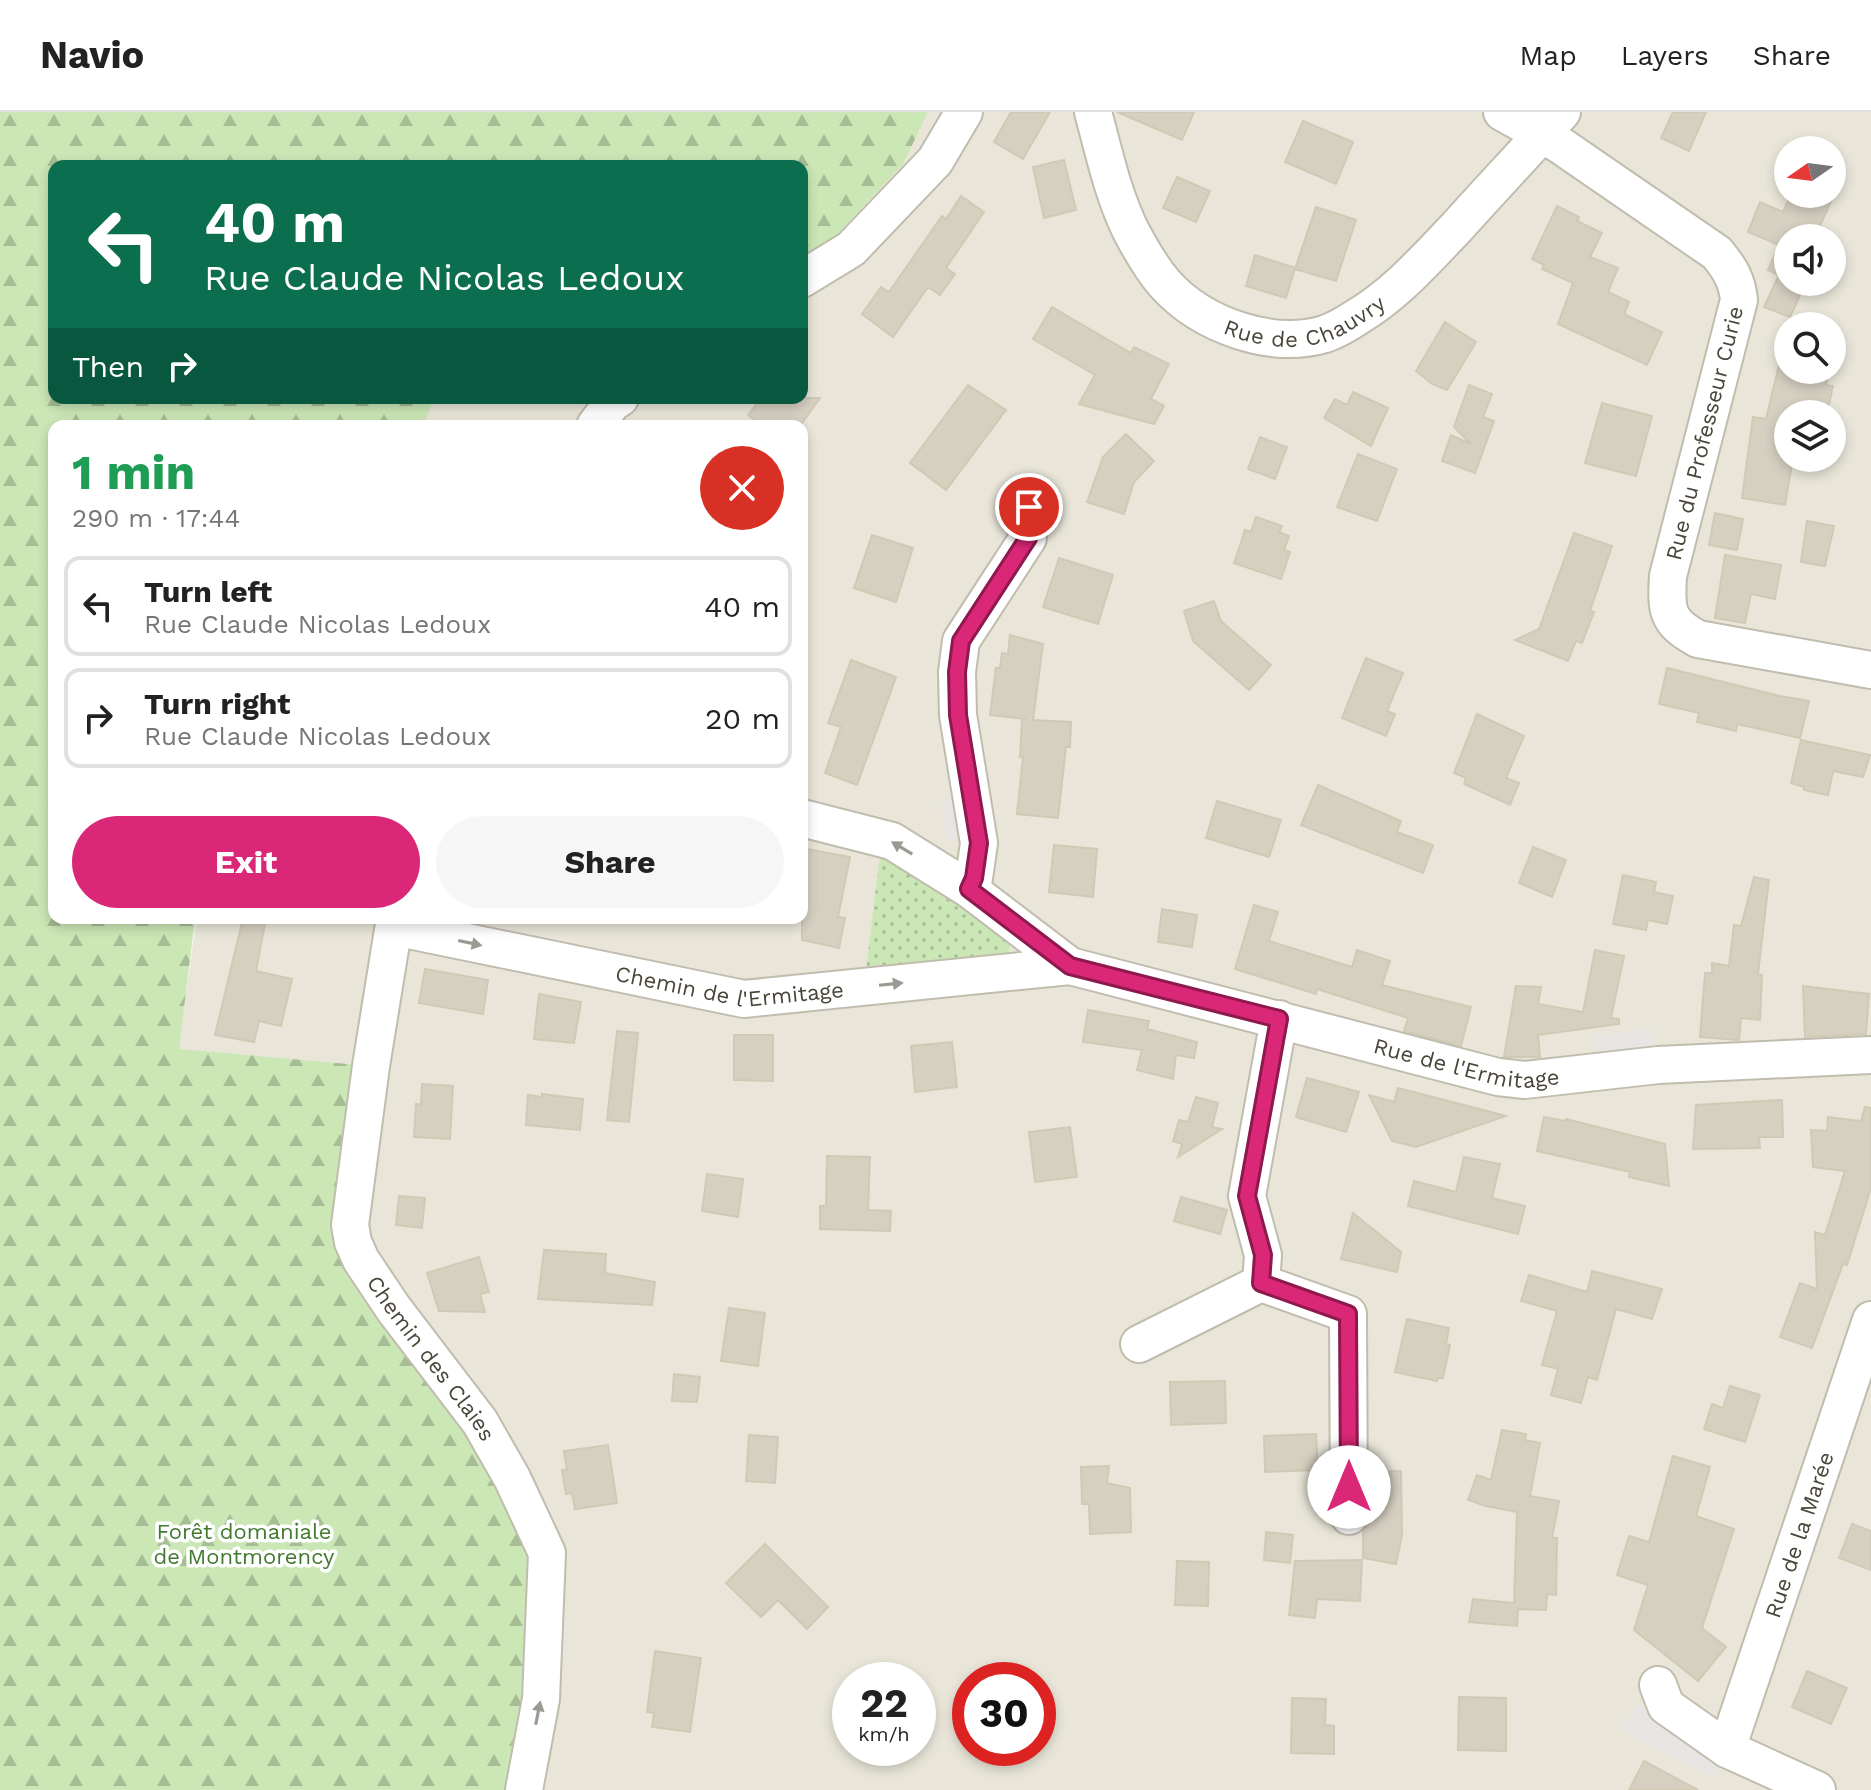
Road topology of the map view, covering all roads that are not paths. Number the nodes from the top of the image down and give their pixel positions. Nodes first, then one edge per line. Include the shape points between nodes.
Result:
1 (964, 112) edge
2 (1093, 112) edge
3 (1502, 112) edge
4 (1552, 123) edge
5 (808, 275) edge
6 (1029, 507) dead end
7 (1871, 670) edge
8 (808, 820) edge
9 (969, 889) junction
10 (394, 924) edge
11 (399, 924) edge
12 (1022, 929) junction
13 (1070, 966) junction
14 (1015, 971) junction
15 (1279, 1019) junction
16 (1871, 1055) edge
17 (1261, 1283) junction
18 (1871, 1320) edge
19 (1139, 1344) dead end
20 (1349, 1516) dead end
21 (1658, 1685) dead end
22 (1727, 1749) junction
23 (524, 1790) edge
24 (1817, 1790) edge

1 - 5 street via 935,161 851,249
2 - 4 street, Rue de Chauvry via 1131,231 1164,282 1201,312 1233,328 1262,337 1295,338 1326,333 1360,316 1423,263
3 - 4 street, Rue du Professeur Curie
4 - 7 street, Rue du Professeur Curie via 1717,253 1737,285 1739,300 1668,576 1667,605 1673,620 1698,639
6 - 9 street via 1028,538 961,641 958,715 979,843
9 -> 8 street via 892,841
9 - 12 street
23 -> 10 street, Chemin des Claies via 541,1699 547,1553 480,1422 393,1308 353,1242 352,1210
11 -> 14 street, Chemin de l'Ermitage via 744,999
12 - 13 street
12 - 14 street
13 - 14 street, Chemin de l'Ermitage
13 - 15 street, Rue de l'Ermitage
15 - 16 street, Rue de l'Ermitage via 1525,1080 1658,1065
15 - 17 street via 1247,1196 1263,1255
17 - 19 street
17 - 20 street via 1348,1314
18 - 22 street, Rue de la Marée
21 - 22 street via 1666,1706
22 - 24 street

